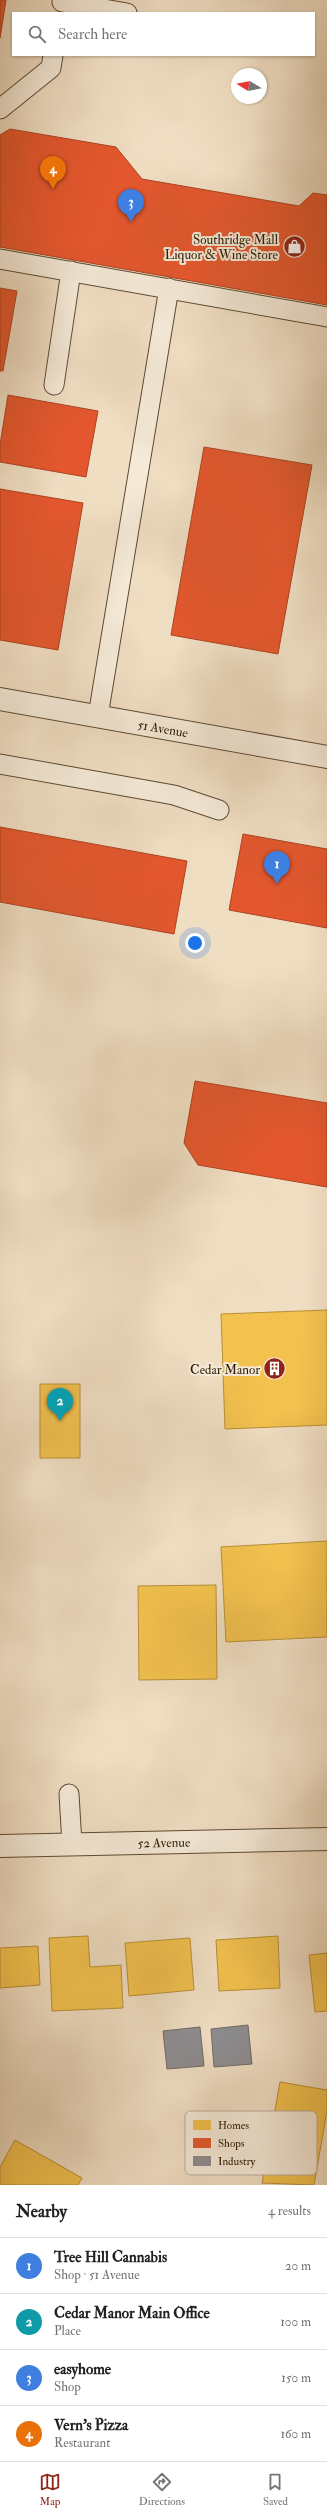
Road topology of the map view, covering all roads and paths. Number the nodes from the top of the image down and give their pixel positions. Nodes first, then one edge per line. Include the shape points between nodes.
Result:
1 (62, 5) edge
2 (119, 12) edge
3 (53, 56) edge
4 (0, 109) edge
5 (0, 259) edge
6 (71, 271) junction
7 (169, 288) junction
8 (327, 317) edge
9 (54, 385) dead end
10 (0, 699) edge
11 (98, 716) junction
12 (327, 758) edge
13 (0, 764) edge
14 (219, 810) dead end
15 (69, 1794) dead end
16 (327, 1839) edge
17 (72, 1844) junction
18 (0, 1846) edge

1 - 2 lane
3 - 4 lane via 51,68
5 - 6 lane
6 - 7 lane
6 - 9 lane
7 - 8 lane
7 - 11 lane
10 - 11 street, 51 Avenue
11 - 12 street, 51 Avenue
13 - 14 lane via 174,794
15 - 17 lane
16 - 17 street, 52 Avenue
17 - 18 street, 52 Avenue

